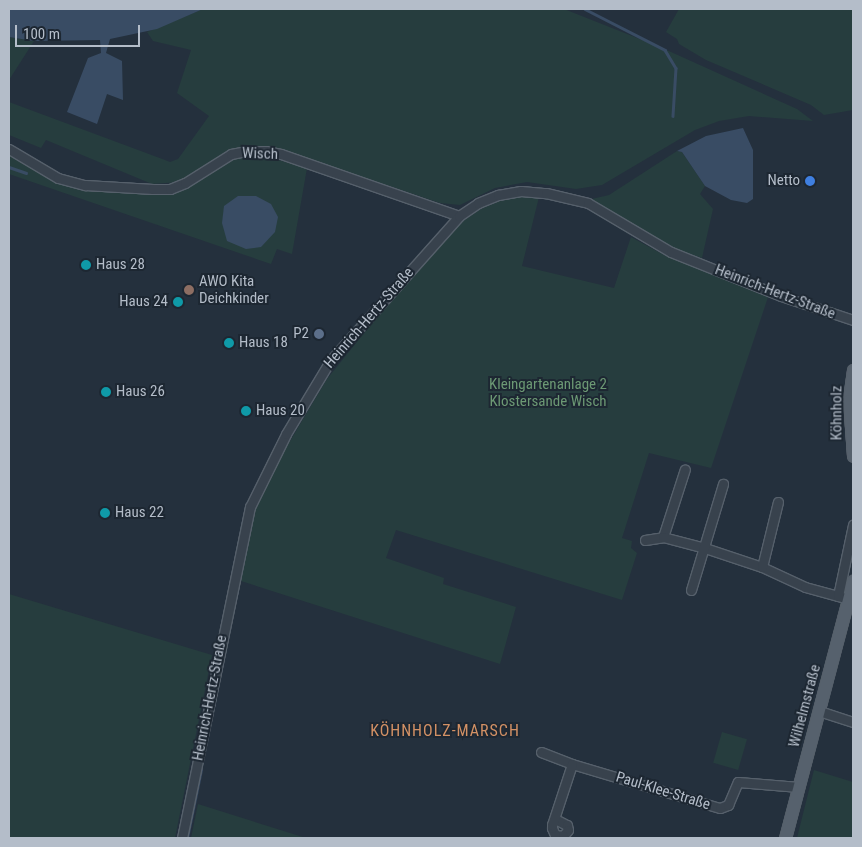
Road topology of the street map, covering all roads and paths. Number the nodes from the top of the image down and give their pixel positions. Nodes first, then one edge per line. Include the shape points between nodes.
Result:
1 (9, 149) edge
2 (459, 216) junction
3 (853, 320) edge
4 (853, 370) edge
5 (853, 456) edge
6 (686, 469) dead end
7 (723, 484) dead end
8 (778, 502) dead end
9 (853, 525) edge
10 (663, 538) junction
11 (645, 540) dead end
12 (705, 548) junction
13 (762, 566) junction
14 (853, 581) edge
15 (691, 590) dead end
16 (843, 598) junction
17 (820, 711) junction
18 (853, 722) edge
19 (541, 752) dead end
20 (572, 764) junction
21 (799, 787) junction
22 (554, 819) dead end
23 (182, 838) edge
24 (785, 838) edge

1 - 2 street, Wisch via 58,178 85,185 153,189 170,189 185,183 231,154 266,151
2 - 3 street, Heinrich-Hertz-Straße via 484,200 521,191 588,203 670,252 780,296
2 - 23 street, Heinrich-Hertz-Straße via 330,361 262,479 250,507
4 - 5 main road, Köhnholz via 849,400
6 - 10 street
7 - 12 street
8 - 13 street
9 - 16 street
10 - 11 street
10 - 12 street
12 - 13 street
12 - 15 street
13 - 16 street via 804,587
14 - 16 main road, Wilhelmstraße
16 - 17 main road, Wilhelmstraße
17 - 18 street
17 - 21 main road, Wilhelmstraße
19 - 20 street, Paul-Klee-Straße
20 - 21 street, Paul-Klee-Straße via 722,808 728,805 738,782
20 - 22 street
21 - 24 main road, Wilhelmstraße

